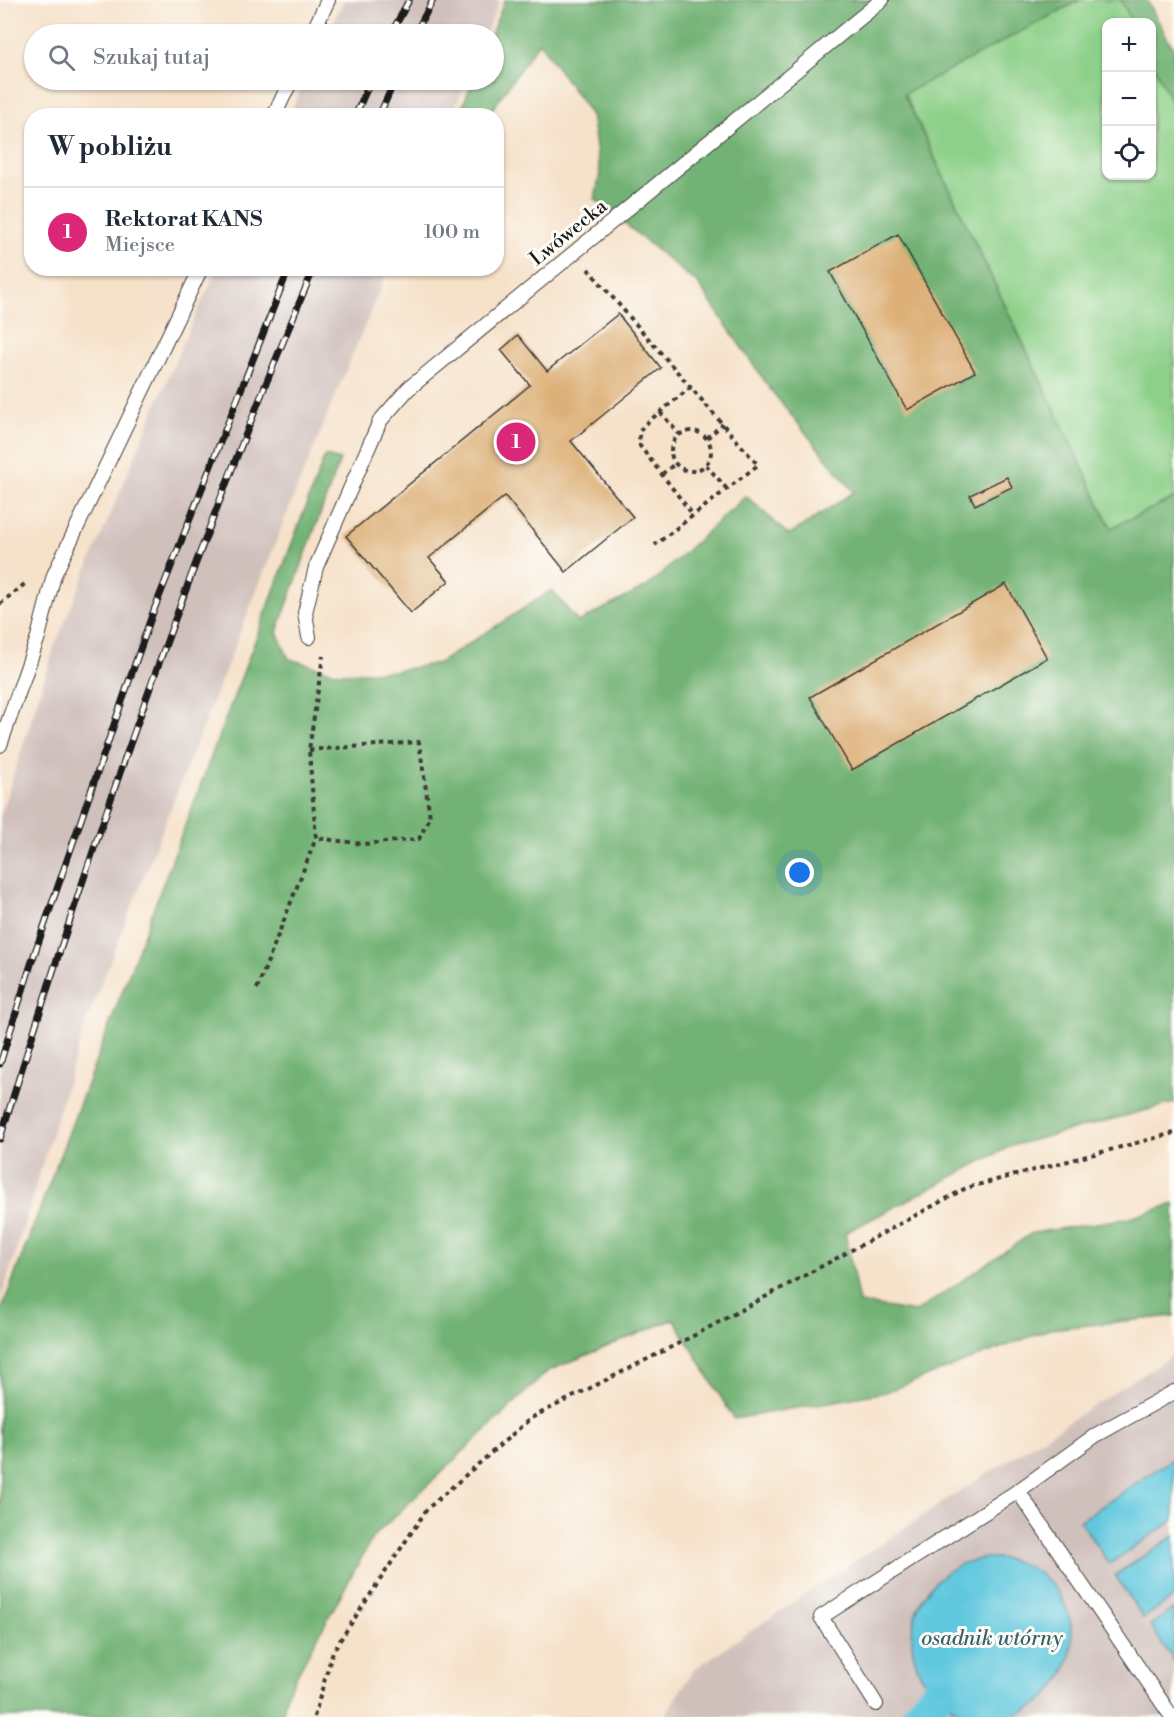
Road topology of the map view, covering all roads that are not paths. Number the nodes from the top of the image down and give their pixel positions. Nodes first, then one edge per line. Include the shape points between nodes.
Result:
1 (328, 0) edge
2 (882, 0) edge
3 (317, 24) edge
4 (286, 90) edge
5 (278, 108) edge
6 (197, 276) edge
7 (309, 637) dead end
8 (0, 745) edge
9 (1174, 1392) edge
10 (1018, 1491) junction
11 (876, 1704) dead end
12 (1172, 1717) edge

1 - 3 lane
2 - 7 lane, Lwówecka via 408,389 380,421 316,567 305,613
4 - 5 lane
6 - 8 lane via 54,575 39,637
9 - 10 lane via 1096,1435
10 - 11 lane via 821,1617
10 - 12 lane

